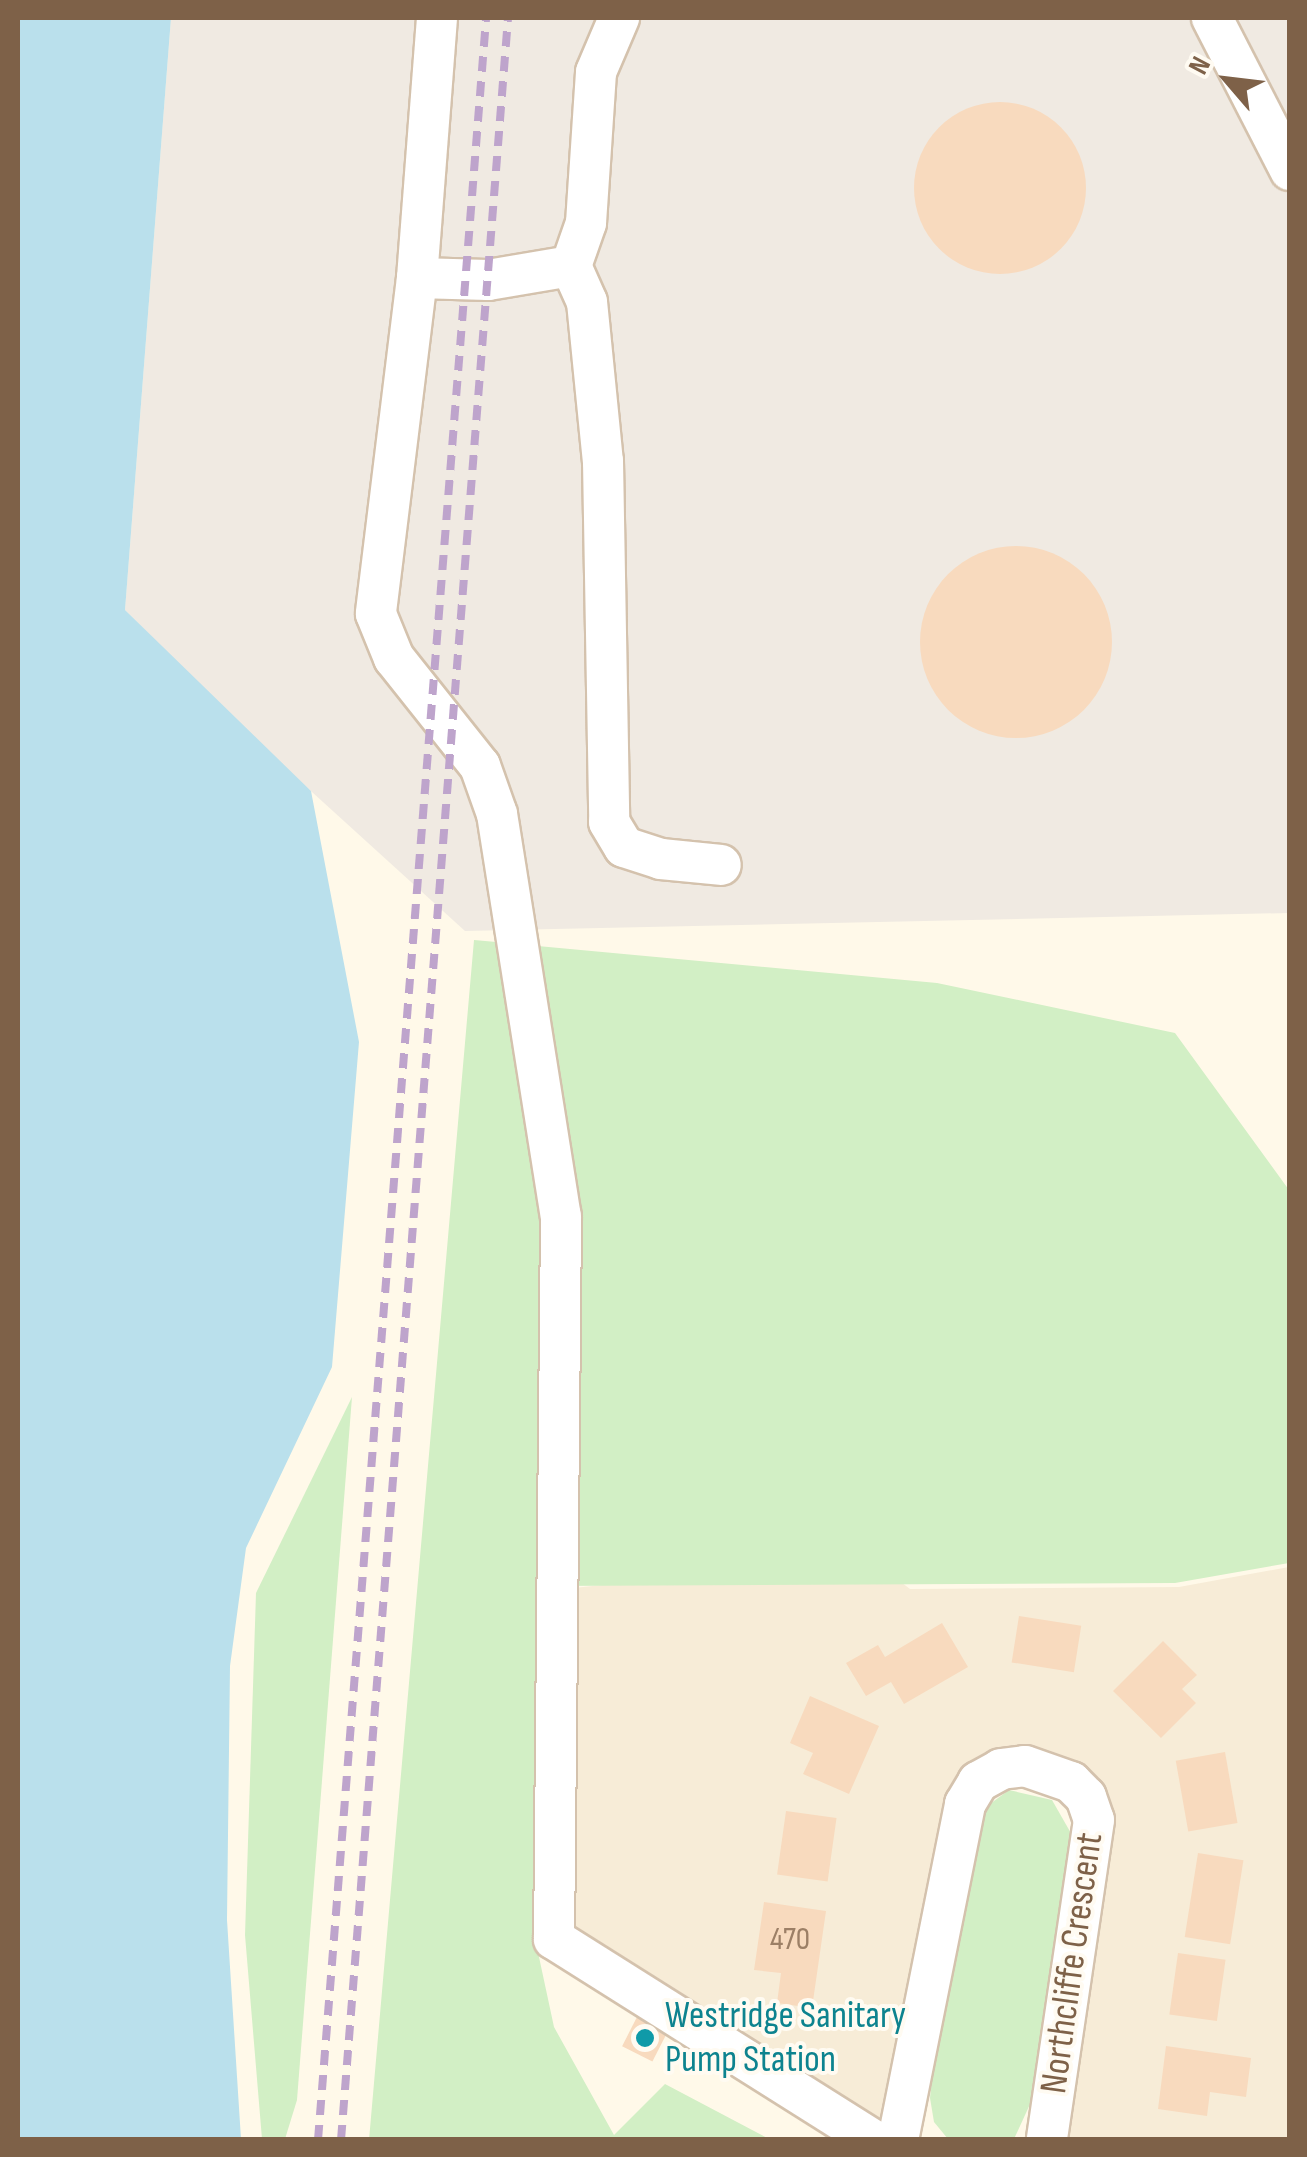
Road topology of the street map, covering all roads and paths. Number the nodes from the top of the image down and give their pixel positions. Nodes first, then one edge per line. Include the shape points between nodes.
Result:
1 (437, 18) edge
2 (619, 18) edge
3 (1212, 18) edge
4 (1290, 170) edge
5 (572, 266) junction
6 (417, 278) junction
7 (721, 866) dead end
8 (872, 2140) edge
9 (898, 2140) edge
10 (1047, 2140) edge

1 - 6 street
2 - 5 street via 596,72 586,222
3 - 4 street
5 - 6 street via 488,280
5 - 7 street via 587,302 603,461 608,822 624,846 661,859
6 - 8 street via 376,614 394,658 480,766 497,814 562,1216 554,1940
9 - 10 street, Northcliffe Crescent via 964,1804 978,1782 1001,1768 1025,1766 1071,1782 1086,1797 1094,1820

